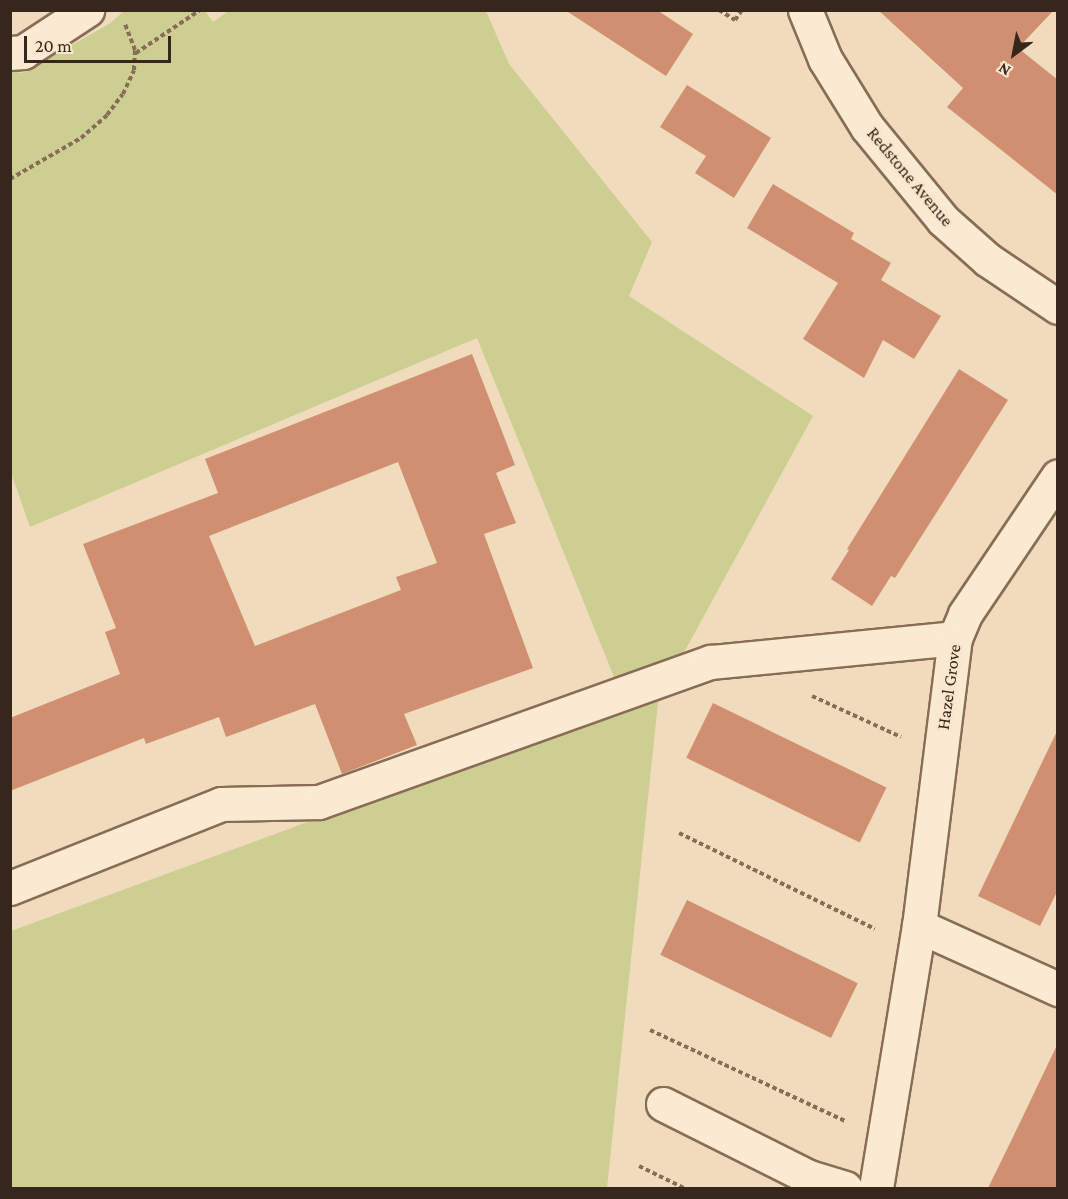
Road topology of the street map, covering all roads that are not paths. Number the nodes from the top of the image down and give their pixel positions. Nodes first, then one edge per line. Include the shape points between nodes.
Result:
1 (87, 10) edge
2 (805, 10) edge
3 (10, 53) edge
4 (1058, 307) edge
5 (1058, 476) edge
6 (955, 638) junction
7 (10, 888) edge
8 (917, 937) junction
9 (1058, 989) edge
10 (663, 1104) dead end
11 (845, 1188) edge
12 (876, 1188) edge

1 - 3 street via 23,52
2 - 4 street, Redstone Avenue via 825,59 867,127 943,220 988,260
5 - 6 street, Hazel Grove via 965,614
6 - 7 street via 711,662 319,802 221,804
6 - 8 street, Hazel Grove
8 - 9 street
8 - 12 street, Hazel Grove
10 - 11 street via 809,1177

